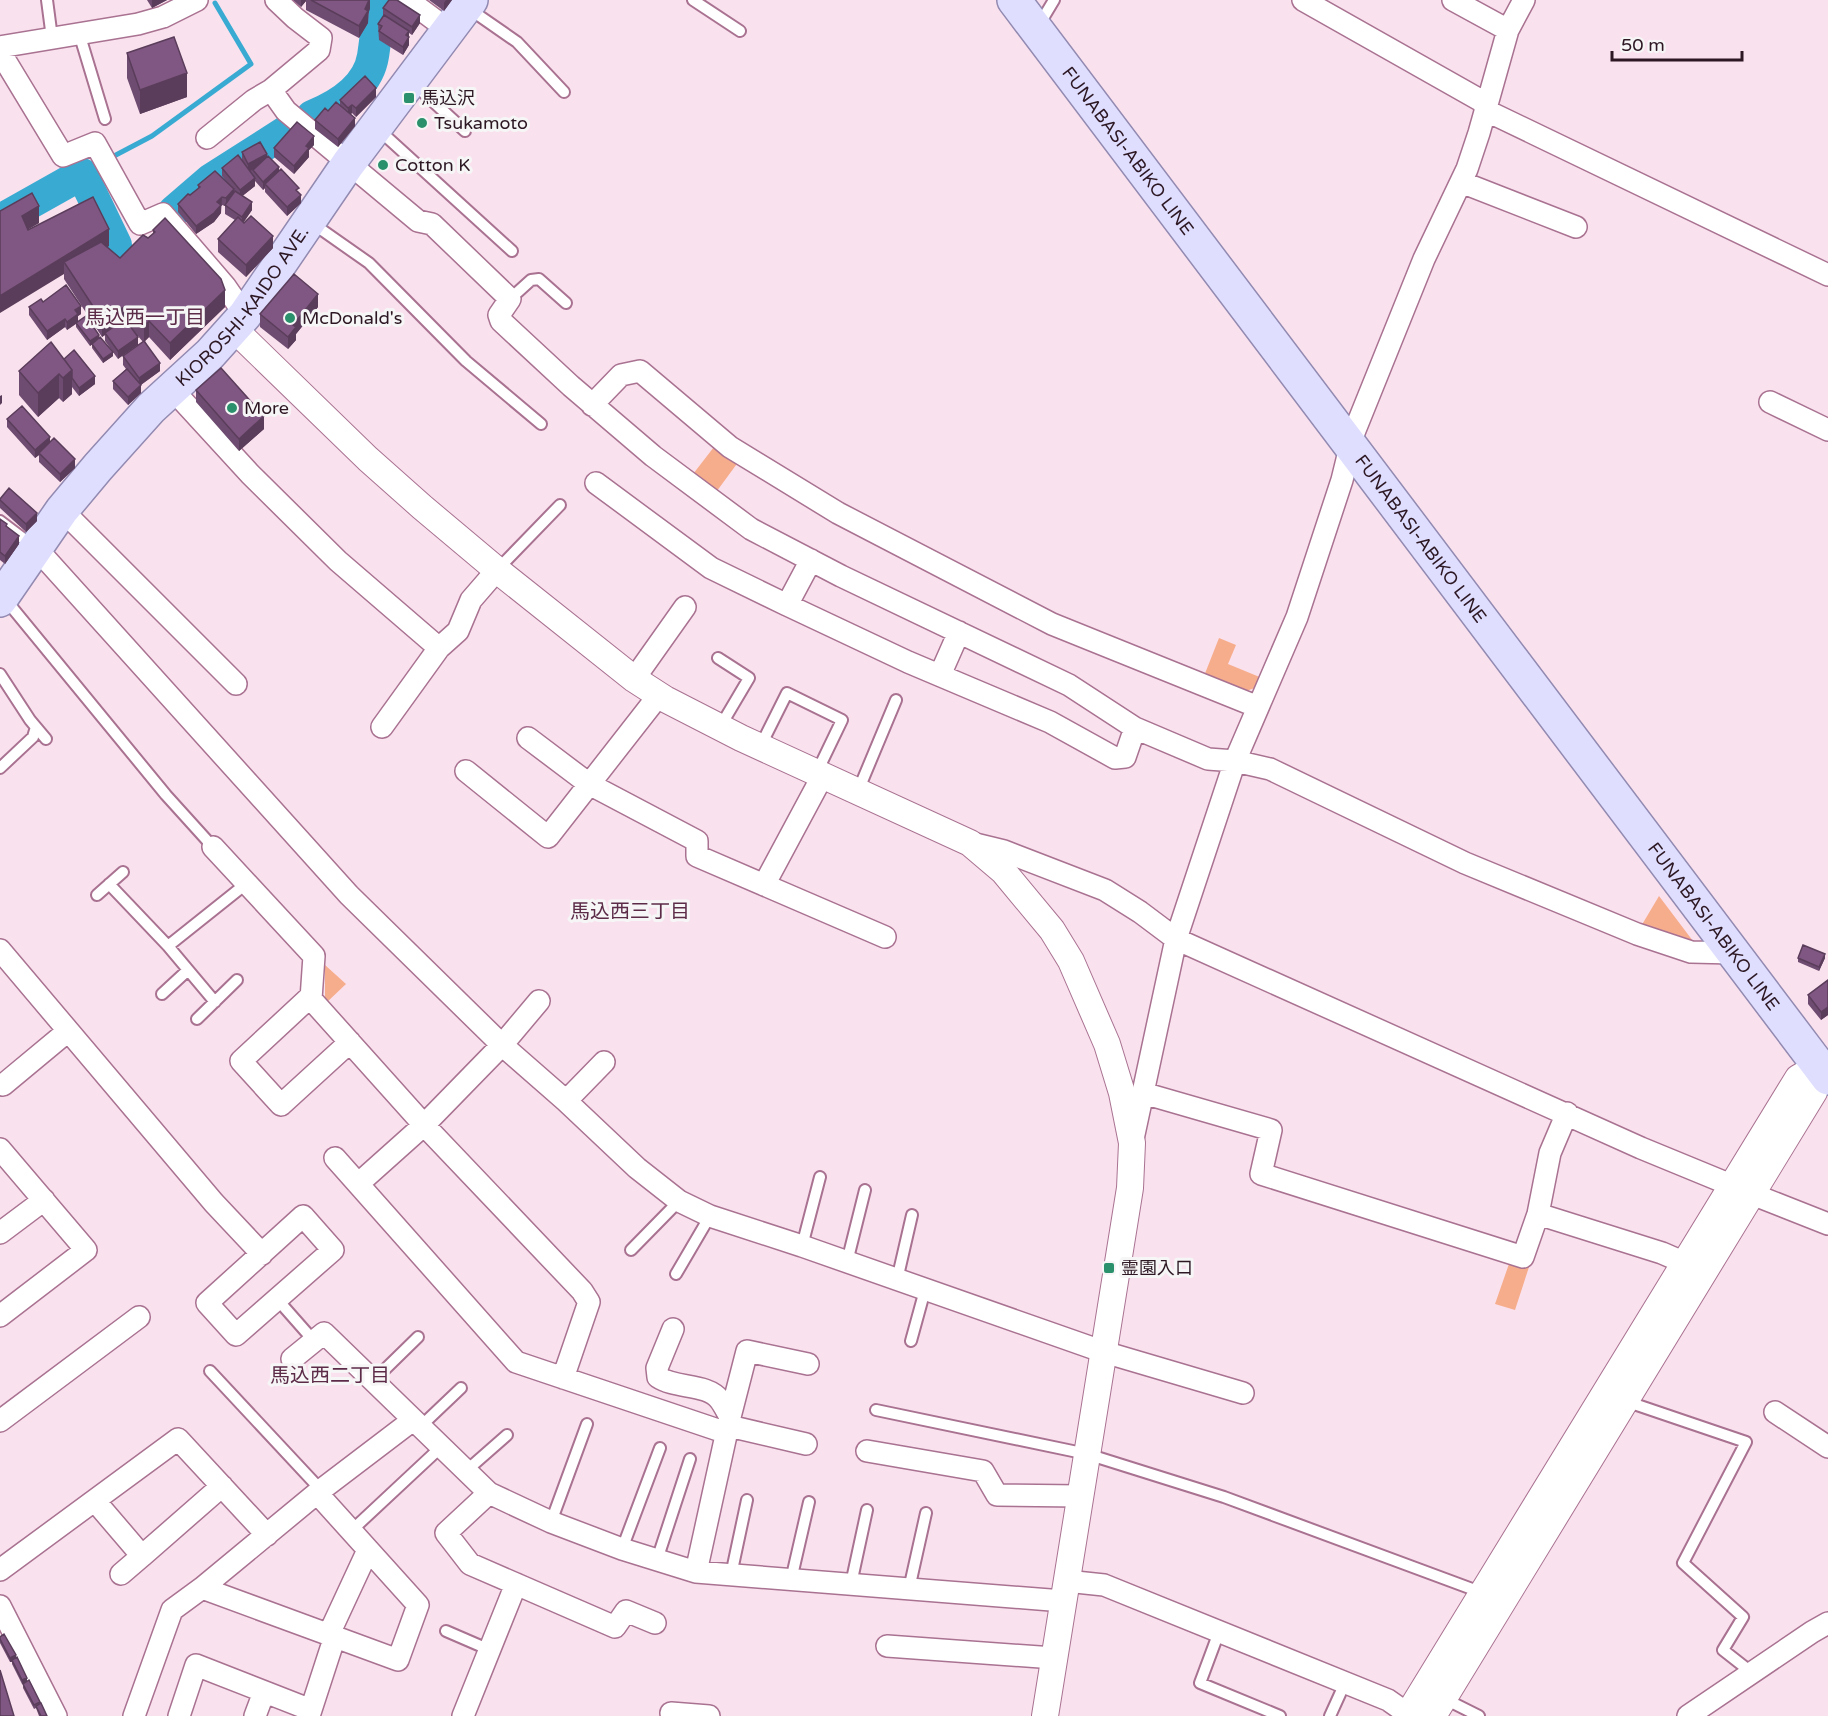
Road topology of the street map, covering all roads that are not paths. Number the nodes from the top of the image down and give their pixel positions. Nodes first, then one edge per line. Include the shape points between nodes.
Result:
1 (46, 0) edge
2 (197, 0) edge
3 (276, 0) edge
4 (408, 0) edge
5 (693, 0) edge
6 (1014, 0) edge
7 (1054, 0) edge
8 (1302, 0) edge
9 (1453, 0) edge
10 (1524, 0) edge
11 (461, 12) edge
12 (1036, 30) junction
13 (1508, 30) junction
14 (740, 31) dead end
15 (79, 33) junction
16 (52, 38) junction
17 (0, 47) edge
18 (0, 52) edge
19 (410, 80) junction
20 (271, 90) junction
21 (564, 92) dead end
22 (1486, 107) junction
23 (105, 119) dead end
24 (375, 127) junction
25 (465, 131) dead end
26 (207, 138) dead end
27 (348, 164) junction
28 (1461, 182) junction
29 (309, 221) junction
30 (1576, 227) dead end
31 (512, 251) dead end
32 (1828, 275) edge
33 (510, 299) junction
34 (566, 303) dead end
35 (240, 322) junction
36 (172, 388) junction
37 (1770, 402) dead end
38 (592, 405) junction
39 (541, 424) dead end
40 (1828, 430) edge
41 (1351, 448) junction
42 (596, 483) dead end
43 (560, 505) dead end
44 (62, 510) junction
45 (0, 521) edge
46 (36, 548) junction
47 (810, 560) junction
48 (497, 570) junction
49 (0, 599) edge
50 (786, 605) junction
51 (685, 607) dead end
52 (959, 632) junction
53 (439, 648) junction
54 (718, 658) dead end
55 (0, 674) edge
56 (940, 675) junction
57 (634, 679) junction
58 (236, 684) dead end
59 (659, 695) junction
60 (896, 700) dead end
61 (1258, 707) junction
62 (36, 727) junction
63 (382, 727) dead end
64 (720, 727) junction
65 (1135, 728) junction
66 (528, 738) dead end
67 (46, 739) dead end
68 (760, 747) junction
69 (1234, 761) junction
70 (0, 768) edge
71 (466, 771) dead end
72 (820, 774) junction
73 (589, 784) junction
74 (858, 791) junction
75 (970, 843) junction
76 (213, 847) joint
77 (123, 872) dead end
78 (247, 883) junction
79 (110, 884) junction
80 (764, 885) junction
81 (97, 895) dead end
82 (885, 938) dead end
83 (1176, 939) junction
84 (168, 946) junction
85 (0, 950) edge
86 (1733, 953) junction
87 (188, 970) junction
88 (237, 980) dead end
89 (162, 994) dead end
90 (311, 996) junction
91 (539, 1001) dead end
92 (215, 1002) junction
93 (197, 1019) dead end
94 (69, 1031) junction
95 (350, 1042) junction
96 (502, 1045) junction
97 (604, 1062) dead end
98 (1823, 1072) edge
99 (2, 1085) edge
100 (1143, 1093) junction
101 (566, 1101) junction
102 (1567, 1113) junction
103 (424, 1125) junction
104 (1132, 1143) junction
105 (0, 1149) edge
106 (335, 1158) dead end
107 (820, 1177) dead end
108 (358, 1184) junction
109 (866, 1190) dead end
110 (1741, 1190) junction
111 (44, 1200) junction
112 (679, 1201) junction
113 (1538, 1214) junction
114 (912, 1215) dead end
115 (710, 1216) junction
116 (1828, 1224) edge
117 (0, 1233) edge
118 (802, 1246) junction
119 (631, 1250) dead end
120 (261, 1254) junction
121 (847, 1262) junction
122 (1685, 1263) junction
123 (676, 1274) dead end
124 (897, 1280) junction
125 (925, 1290) junction
126 (277, 1299) junction
127 (0, 1316) edge
128 (139, 1317) dead end
129 (673, 1329) dead end
130 (418, 1337) dead end
131 (314, 1341) junction
132 (911, 1341) dead end
133 (1104, 1352) junction
134 (292, 1359) dead end
135 (808, 1364) dead end
136 (210, 1371) dead end
137 (563, 1378) junction
138 (373, 1381) junction
139 (461, 1388) dead end
140 (1244, 1393) dead end
141 (1637, 1405) dead end
142 (876, 1410) dead end
143 (1775, 1412) dead end
144 (0, 1421) edge
145 (416, 1423) junction
146 (587, 1424) dead end
147 (729, 1425) junction
148 (507, 1435) dead end
149 (806, 1444) dead end
150 (441, 1447) junction
151 (1828, 1447) edge
152 (660, 1448) dead end
153 (867, 1451) dead end
154 (1087, 1455) junction
155 (690, 1459) dead end
156 (466, 1472) junction
157 (222, 1486) junction
158 (319, 1492) junction
159 (489, 1493) junction
160 (1080, 1496) junction
161 (747, 1500) dead end
162 (95, 1501) junction
163 (808, 1502) dead end
164 (867, 1510) dead end
165 (926, 1513) dead end
166 (551, 1522) junction
167 (351, 1531) junction
168 (267, 1535) junction
169 (622, 1549) junction
170 (368, 1550) junction
171 (142, 1556) junction
172 (657, 1560) junction
173 (0, 1570) edge
174 (696, 1572) junction
175 (121, 1574) dead end
176 (732, 1575) junction
177 (791, 1580) junction
178 (516, 1584) junction
179 (851, 1584) junction
180 (202, 1588) junction
181 (909, 1589) junction
182 (1065, 1591) junction
183 (1493, 1597) junction
184 (0, 1606) edge
185 (655, 1623) dead end
186 (1828, 1623) edge
187 (446, 1631) dead end
188 (1219, 1632) junction
189 (332, 1635) junction
190 (887, 1646) dead end
191 (490, 1650) junction
192 (1054, 1658) junction
193 (1751, 1672) junction
194 (1345, 1683) junction
195 (264, 1692) junction
196 (1455, 1704) dead end
197 (1403, 1711) edge
198 (310, 1713) edge
199 (672, 1713) dead end
200 (56, 1716) edge
201 (134, 1716) edge
202 (179, 1716) edge
203 (255, 1716) edge
204 (463, 1716) edge
205 (709, 1716) edge
206 (1045, 1716) edge
207 (1280, 1716) edge
208 (1330, 1716) edge
209 (1433, 1716) edge
210 (1479, 1716) edge
211 (1688, 1716) edge

1 - 16 lane
2 - 15 street via 164,17
3 - 20 street via 321,38 319,50
4 - 11 street
5 - 14 lane
6 - 12 main road, FUNABASI-ABIKO LINE
7 - 12 lane
8 - 22 street
9 - 13 street
10 - 13 street
11 - 19 main road, KIOROSHI-KAIDO AVE.
11 - 21 lane via 517,42
12 - 41 main road, FUNABASI-ABIKO LINE
13 - 22 street
15 - 16 street
15 - 23 lane
16 - 17 street
18 - 35 street via 63,156 96,143 140,224 163,214 225,286
19 - 24 main road, KIOROSHI-KAIDO AVE.
19 - 25 lane
20 - 26 street
20 - 27 street via 286,111
22 - 28 street
22 - 32 street
24 - 27 main road, KIOROSHI-KAIDO AVE.
24 - 31 lane
27 - 29 main road, KIOROSHI-KAIDO AVE.
27 - 33 street via 418,221 432,224
28 - 30 street
28 - 41 street via 1424,259
29 - 35 main road, KIOROSHI-KAIDO AVE.
29 - 39 lane via 369,263 466,361
33 - 34 lane via 531,280 539,279
33 - 38 street via 499,315 501,321
35 - 36 main road, KIOROSHI-KAIDO AVE.
35 - 48 street via 368,459
36 - 44 main road, KIOROSHI-KAIDO AVE.
36 - 53 street via 250,474 338,561
37 - 40 street
38 - 47 street via 751,528
38 - 61 street via 621,375 640,371 730,447 838,513 1052,624
41 - 61 street via 1297,617
41 - 86 main road, FUNABASI-ABIKO LINE
42 - 50 street via 711,568
43 - 48 lane
44 - 46 main road, KIOROSHI-KAIDO AVE.
44 - 58 street
45 - 46 lane
46 - 49 main road, KIOROSHI-KAIDO AVE.
46 - 96 street via 349,895
47 - 50 street
47 - 52 street
48 - 53 street via 471,600 458,631
48 - 57 street
49 - 76 lane via 10,605
50 - 56 street
51 - 57 street
52 - 56 street
52 - 65 street via 1069,685
53 - 63 street
54 - 64 lane via 749,678
55 - 62 lane
56 - 65 street via 1050,722 1115,758 1125,757
57 - 59 street
59 - 64 street
59 - 73 street
60 - 74 lane
61 - 69 street
62 - 67 lane
62 - 70 lane via 33,737
64 - 68 street
65 - 69 street via 1208,759
66 - 73 street
68 - 72 street
68 - 72 lane via 787,693 842,720
69 - 83 street
69 - 86 street via 1270,769 1465,863 1637,934 1691,952
71 - 73 street via 548,837
72 - 74 street
72 - 80 street
73 - 80 street via 697,841 697,856
74 - 75 street
75 - 83 street via 1004,851 1105,890
75 - 104 street via 1003,870 1028,898 1071,961 1107,1044
76 - 78 street
77 - 79 lane
78 - 84 lane
78 - 90 street via 314,956
79 - 81 lane
79 - 84 lane
80 - 82 street
83 - 100 street
83 - 102 street
84 - 87 lane
85 - 94 street
86 - 98 main road, FUNABASI-ABIKO LINE
87 - 89 lane
87 - 92 lane
88 - 92 lane
90 - 95 street
90 - 95 street via 241,1061 281,1105
91 - 96 street
92 - 93 lane
94 - 99 street
94 - 120 street
95 - 103 street
96 - 101 street
96 - 103 street
97 - 101 street
98 - 110 street via 1798,1078
100 - 104 street
100 - 113 street via 1271,1130 1261,1174 1522,1257
101 - 112 street via 637,1168
102 - 110 street
102 - 113 street via 1550,1153
103 - 108 street
103 - 137 street via 589,1302
104 - 133 street via 1130,1184
105 - 111 street
106 - 108 street
107 - 118 lane
108 - 137 street via 516,1362
109 - 121 lane
110 - 116 street
110 - 122 street
110 - 183 street
111 - 117 street
111 - 127 street via 87,1250
112 - 115 street
112 - 119 lane
113 - 122 street via 1662,1252
114 - 124 lane
115 - 118 street
115 - 123 lane
118 - 121 street
120 - 126 street via 207,1303 236,1335
120 - 126 street via 303,1216 333,1250
121 - 124 street
122 - 183 street via 1541,1496
124 - 125 street
125 - 132 lane
125 - 133 street
126 - 131 lane
128 - 144 street
129 - 147 street via 657,1368 658,1377 668,1383 712,1392 721,1400
130 - 138 lane
131 - 134 street
131 - 138 street via 324,1333
133 - 140 street
133 - 154 street
135 - 147 street via 747,1351
136 - 158 lane
137 - 147 street
138 - 145 street
139 - 145 lane
141 - 193 lane via 1746,1442 1683,1563 1743,1617 1723,1650
142 - 154 lane
143 - 151 street
145 - 150 street
145 - 158 street
146 - 166 lane
147 - 149 street
147 - 174 street
148 - 156 lane
150 - 156 street
150 - 167 lane
152 - 169 lane
153 - 160 street via 984,1471 997,1495
154 - 160 street
154 - 183 lane via 1224,1497
155 - 172 lane
156 - 159 street
157 - 162 street via 178,1439
157 - 168 street
157 - 171 street
158 - 167 street
158 - 168 street
159 - 166 street
159 - 178 street via 446,1533 470,1564
160 - 182 street
161 - 176 lane
162 - 171 street
162 - 173 street
163 - 177 lane
164 - 179 lane
165 - 181 lane
166 - 169 street
167 - 170 street
168 - 180 street
169 - 172 street
170 - 189 street
170 - 189 street via 418,1605 398,1660
171 - 175 street
172 - 174 street
174 - 176 street
176 - 177 street
177 - 179 street
178 - 185 street via 615,1627 626,1611
178 - 191 street
179 - 181 street
180 - 189 street
180 - 201 street via 172,1610
181 - 182 street
182 - 188 street via 1104,1585
182 - 192 street
183 - 197 street
183 - 209 street
184 - 200 street
186 - 193 street
187 - 191 lane
188 - 194 street
188 - 207 lane via 1200,1683
189 - 198 street
190 - 192 street
191 - 204 street
192 - 206 street
193 - 211 street
194 - 197 street via 1388,1700
194 - 208 lane
195 - 198 street
195 - 202 street via 196,1665
195 - 203 street
196 - 210 lane
199 - 205 street

